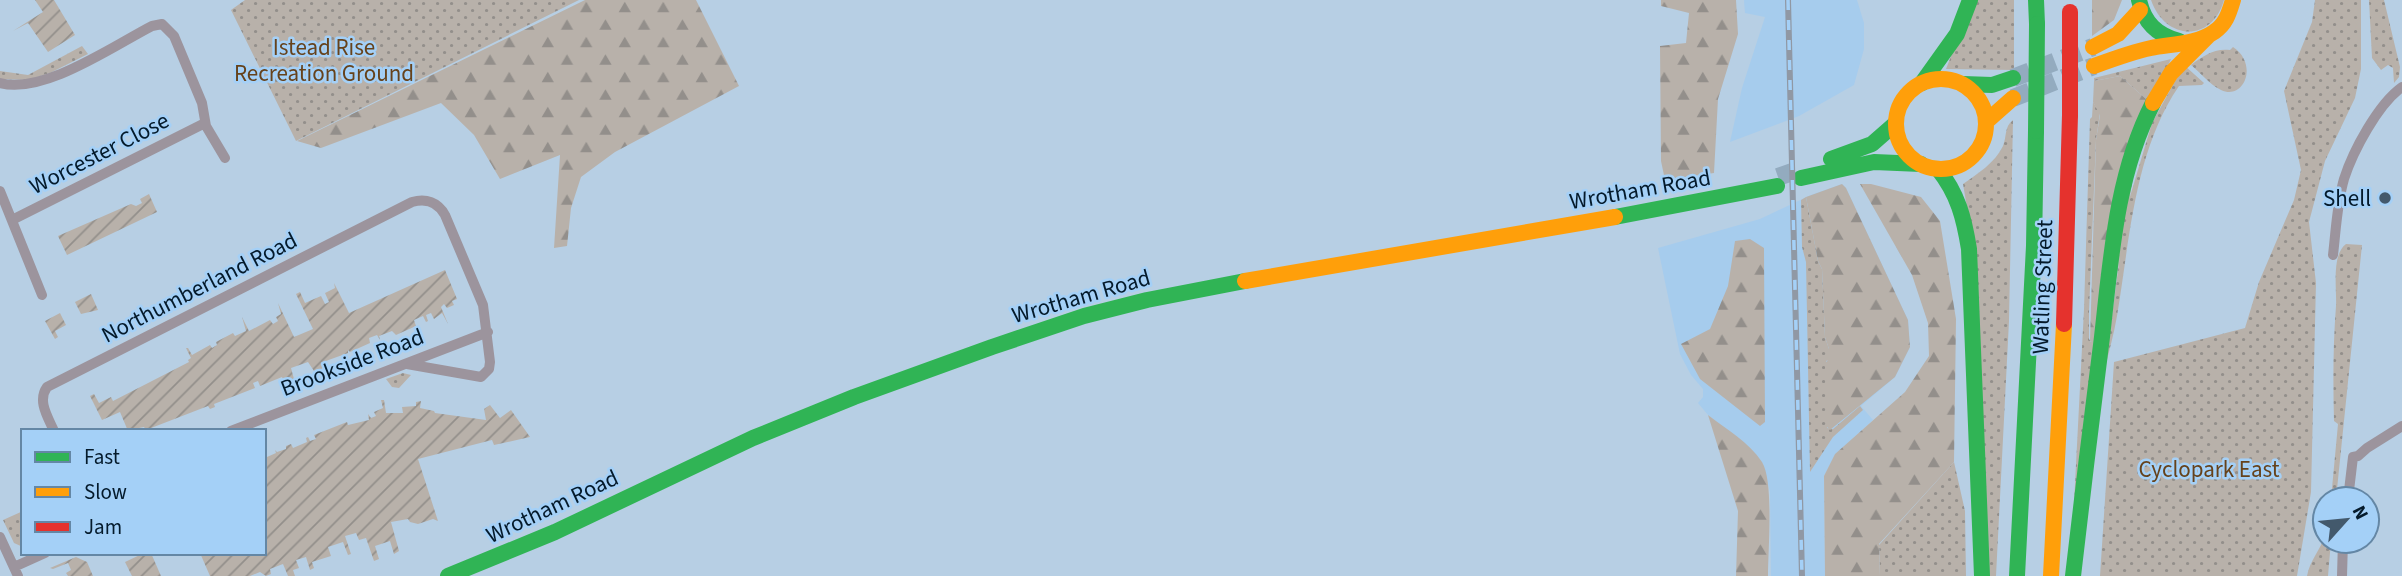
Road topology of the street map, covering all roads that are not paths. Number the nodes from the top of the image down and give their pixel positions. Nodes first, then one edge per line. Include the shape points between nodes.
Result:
1 (1970, 0) edge
2 (2036, 0) edge
3 (2233, 0) edge
4 (2139, 5) edge
5 (2070, 6) edge
6 (2208, 36) junction
7 (2186, 42) junction
8 (2094, 47) tunnel mouth
9 (2094, 66) tunnel mouth
10 (2014, 78) tunnel mouth
11 (0, 83) edge
12 (1922, 83) junction
13 (1963, 84) junction
14 (2400, 88) edge
15 (2013, 98) tunnel mouth
16 (1987, 121) junction
17 (205, 123) junction
18 (1896, 123) junction
19 (225, 158) dead end
20 (1921, 164) junction
21 (1938, 169) junction
22 (1773, 183) tunnel mouth
23 (0, 191) edge
24 (12, 220) junction
25 (2333, 255) dead end
26 (42, 295) dead end
27 (488, 332) junction
28 (407, 364) junction
29 (2402, 426) edge
30 (53, 429) edge
31 (236, 429) edge
32 (2350, 485) edge
33 (0, 537) edge
34 (42, 555) edge
35 (2343, 555) edge
36 (16, 572) edge
37 (448, 576) edge
38 (1982, 576) edge
39 (2017, 576) edge
40 (2051, 576) edge
41 (2073, 576) edge
42 (2342, 576) edge

1 - 12 main road via 1950,48
2 - 39 main road, Watling Street, bridge via 2034,246
3 - 6 main road via 2226,21
4 - 7 main road via 2159,34
4 - 8 main road via 2118,34
5 - 40 main road, Watling Street, bridge via 2067,274
6 - 7 main road
6 - 41 main road via 2179,62 2160,89 2123,187
7 - 9 main road via 2148,48
10 - 13 main road via 1992,85
11 - 17 street, Worcester Close via 18,86 46,80 162,24 178,45 202,103
12 - 13 main road via 1949,79
12 - 18 main road via 1903,99
13 - 16 main road via 1975,93
14 - 25 street via 2378,113 2345,177
15 - 16 main road
16 - 21 main road via 1982,144 1967,161
17 - 19 street, Worcester Close
17 - 24 street, Worcester Close
18 - 20 main road via 1903,147
18 - 20 main road via 1872,144 1801,174 1874,162
20 - 21 main road
21 - 38 main road via 1959,197 1969,249
22 - 37 main road, Wrotham Road via 1691,203 1168,295 1084,315 768,431 538,540
23 - 24 street, Worcester Close
24 - 26 street, Worcester Close
27 - 28 street, Brookside Road
27 - 28 street via 489,369 481,377
27 - 30 street, Northumberland Road via 483,305 442,208 430,201 412,202 47,387 42,400
28 - 31 street, Brookside Road
29 - 32 street via 2353,457
33 - 36 street
34 - 36 street
35 - 42 street

